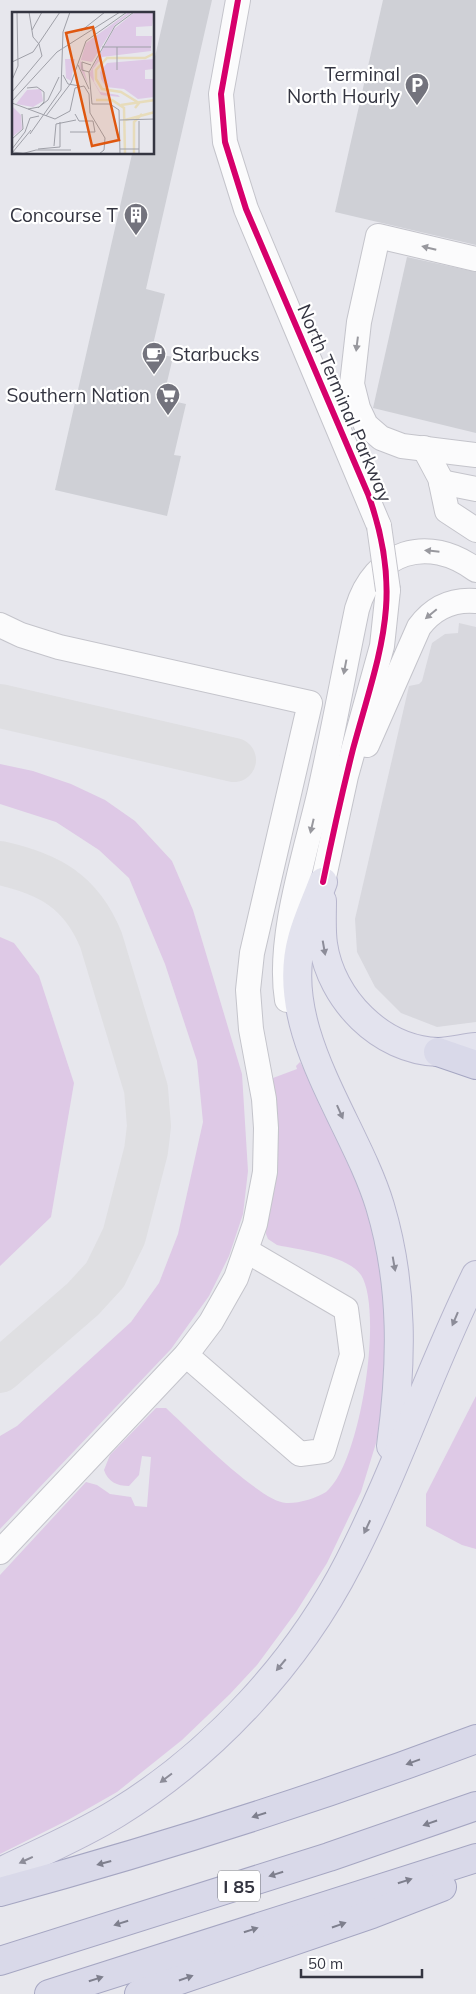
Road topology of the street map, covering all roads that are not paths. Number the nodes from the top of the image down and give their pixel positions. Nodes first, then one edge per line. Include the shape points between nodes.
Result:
1 (238, 0) edge
2 (255, 0) edge
3 (221, 94) junction
4 (476, 259) edge
5 (424, 448) junction
6 (471, 454) edge
7 (440, 480) junction
8 (476, 489) edge
9 (476, 530) edge
10 (476, 570) edge
11 (476, 601) edge
12 (0, 625) edge
13 (337, 816) junction
14 (323, 882) junction
15 (476, 1046) edge
16 (438, 1052) junction
17 (476, 1065) edge
18 (326, 1081) junction
19 (247, 1251) junction
20 (476, 1275) edge
21 (186, 1355) junction
22 (385, 1482) junction
23 (0, 1552) edge
24 (476, 1738) edge
25 (476, 1806) edge
26 (476, 1858) edge
27 (0, 1872) edge
28 (476, 1873) edge
29 (0, 1892) edge
30 (0, 1960) edge
31 (49, 1994) edge
32 (140, 1994) edge

1 - 3 street, North Terminal Parkway
2 - 3 street, North Terminal Parkway via 237,42
3 - 13 street, North Terminal Parkway, bridge via 225,142 246,209 379,526 388,590 382,646
4 -> 5 street via 378,236 360,322 352,384 366,425 381,438 402,446
5 - 6 street
5 - 7 street
6 - 7 street via 451,464
7 - 8 street
7 - 9 street via 447,511
10 -> 18 street via 446,553 411,551 391,561 377,574 362,595 357,610 289,927 284,968 285,991 294,1033 306,1058
11 -> 13 street via 444,605 419,627
12 - 19 street via 59,647 310,703 252,953 248,990 251,1029 261,1078 266,1152 262,1193
13 - 14 street, North Terminal Parkway
14 -> 16 main road via 323,944 338,988 348,1003 375,1030 393,1040
14 - 18 main road via 301,940 298,970 305,1031
15 - 16 main road
16 - 17 highway
18 -> 22 main road via 376,1197 395,1267 400,1323 399,1373
19 - 21 street via 225,1301
19 - 21 street via 346,1309 352,1355 323,1451 300,1454
20 -> 22 main road
21 - 23 street
22 -> 27 main road via 368,1523 325,1604 299,1643 253,1699 168,1777 117,1813
24 -> 29 highway via 221,1828
25 -> 30 highway, I 85 via 329,1857
31 -> 26 highway, I 85
32 -> 28 highway via 372,1914

